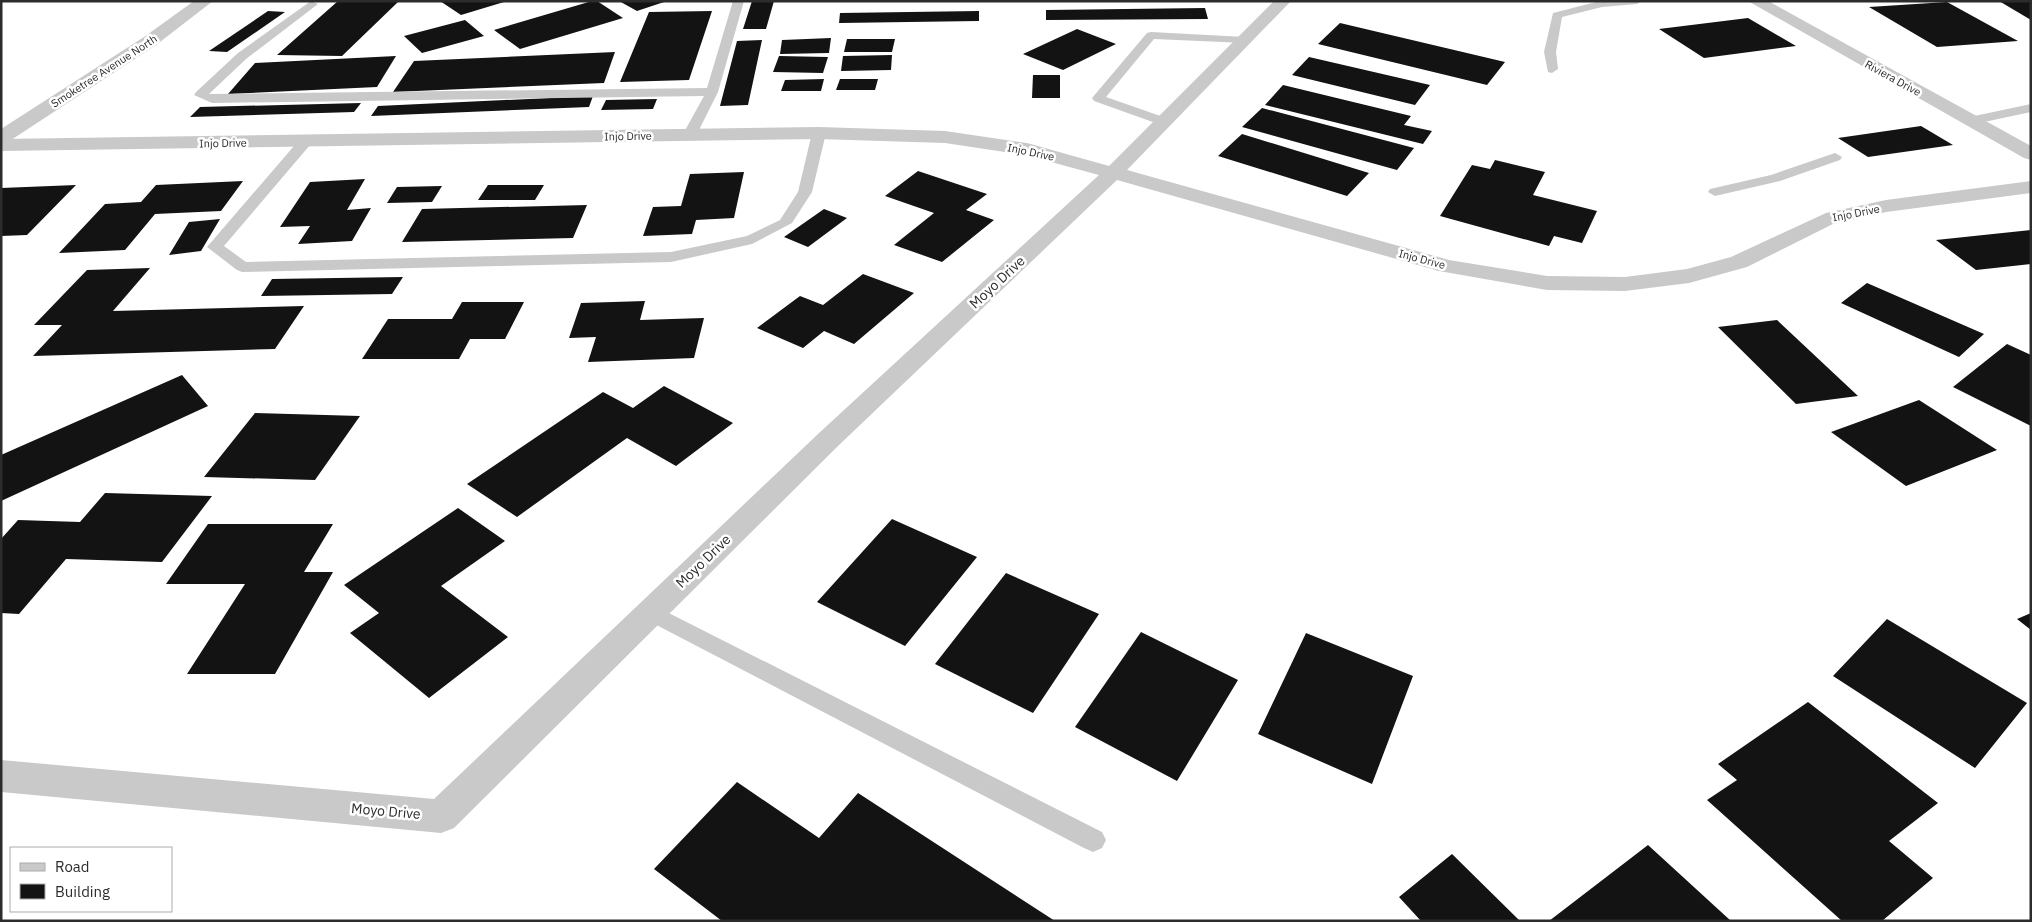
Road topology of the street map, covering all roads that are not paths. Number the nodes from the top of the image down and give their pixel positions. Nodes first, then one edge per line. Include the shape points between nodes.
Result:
1 (205, 1) edge
2 (740, 1) edge
3 (1283, 1) edge
4 (1637, 1) edge
5 (1756, 1) edge
6 (313, 4) dead end
7 (1244, 40) junction
8 (1552, 69) dead end
9 (712, 92) junction
10 (2031, 108) edge
11 (1970, 121) junction
12 (1164, 122) junction
13 (819, 133) junction
14 (690, 134) junction
15 (1, 138) edge
16 (304, 142) junction
17 (1, 145) edge
18 (2031, 154) edge
19 (1835, 157) dead end
20 (1114, 172) junction
21 (2031, 187) edge
22 (1715, 192) dead end
23 (651, 612) junction
24 (1, 776) edge
25 (1093, 840) dead end

1 - 15 street, Smoketree Avenue North via 150,41
2 - 9 lane
3 - 7 street, Moyo Drive
4 - 8 lane via 1602,4 1557,15 1550,52
5 - 11 street, Riviera Drive
6 - 9 lane via 242,56 200,95 212,99
7 - 12 street, Moyo Drive
7 - 12 lane via 1152,35 1098,98
9 - 14 lane
10 - 11 lane
11 - 18 street, Riviera Drive
12 - 20 street, Moyo Drive
13 - 14 street, Injo Drive
13 - 16 lane via 805,192 785,223 752,240 670,257 242,267 215,247
13 - 20 street, Injo Drive via 945,136 1027,149
14 - 16 street, Injo Drive
16 - 17 street, Injo Drive
19 - 22 lane via 1775,178
20 - 21 street, Injo Drive via 1447,266 1547,283 1625,284 1689,276 1739,262 1826,219 1886,206
20 - 23 street, Moyo Drive via 828,440
23 - 24 street, Moyo Drive via 441,816
23 - 25 lane

